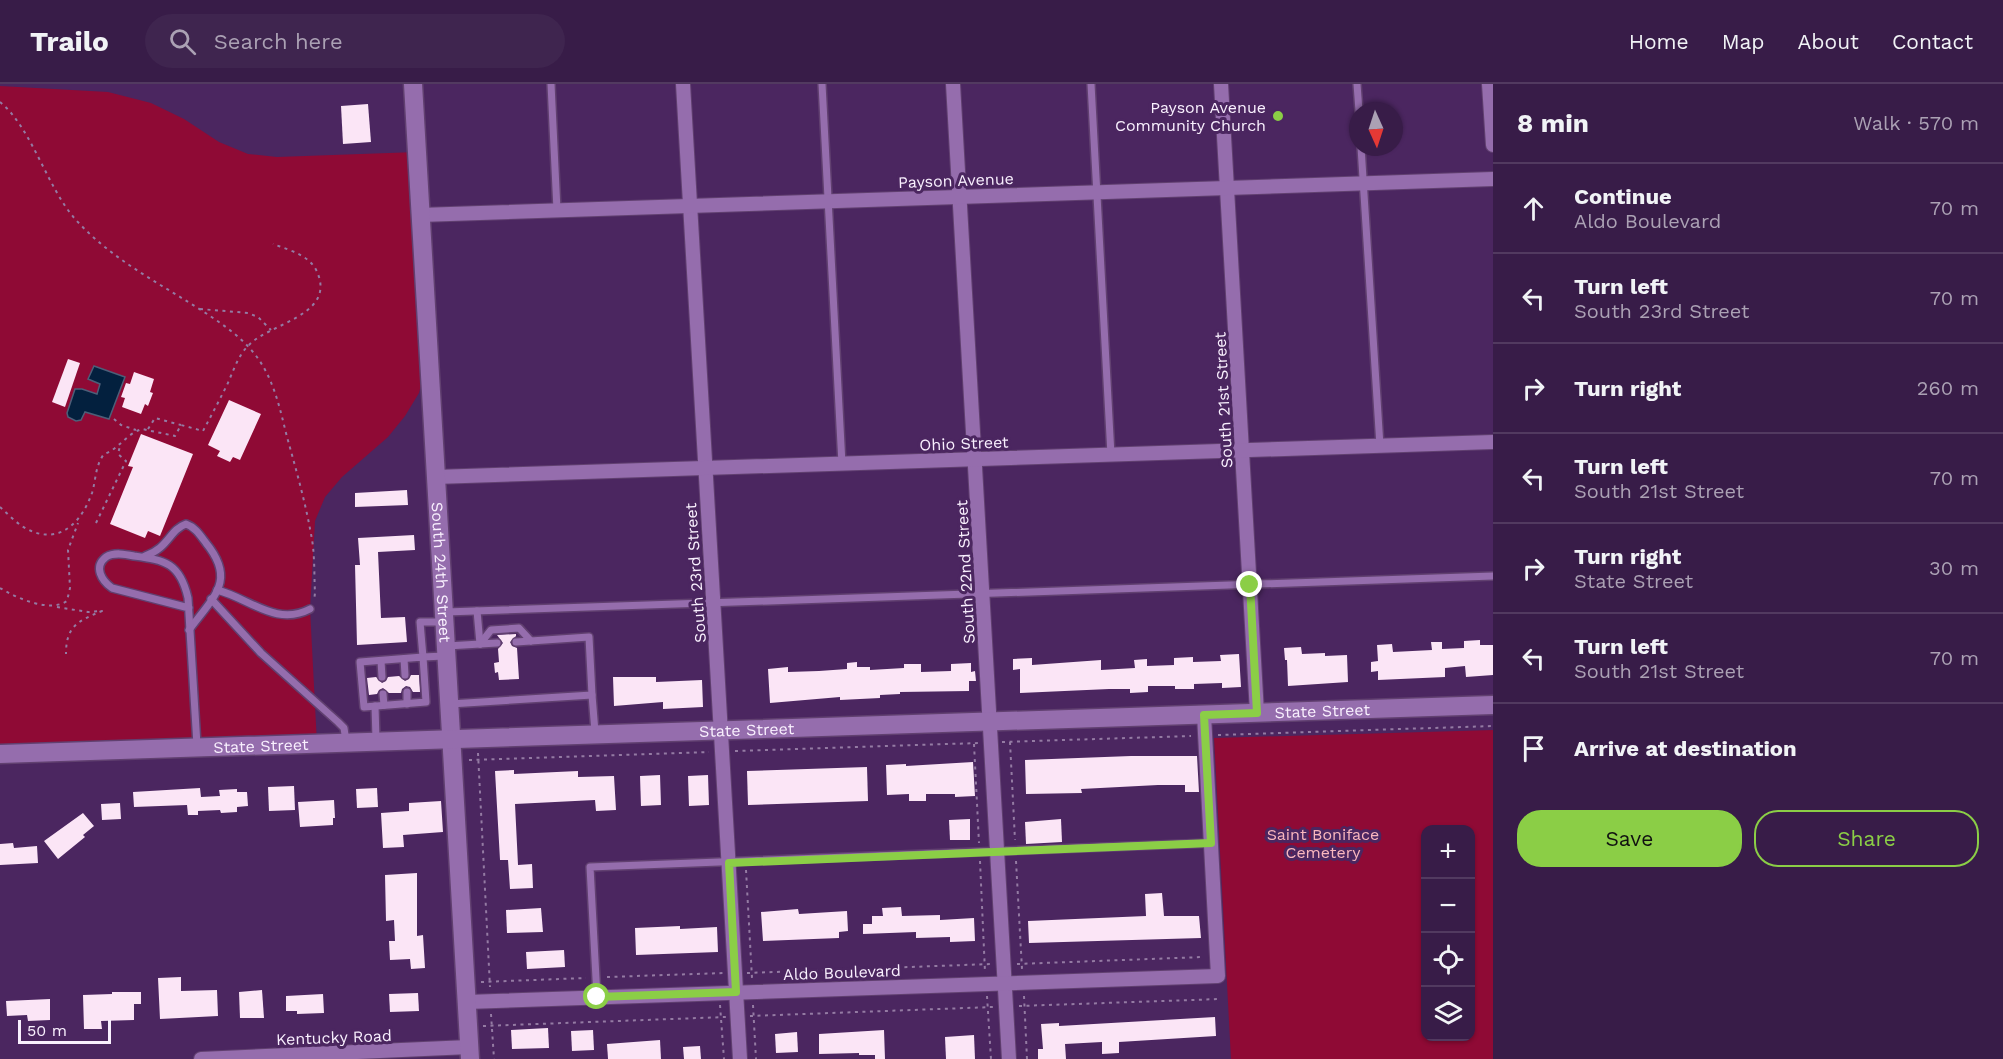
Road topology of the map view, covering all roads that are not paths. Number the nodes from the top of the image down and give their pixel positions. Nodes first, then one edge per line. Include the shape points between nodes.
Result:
1 (413, 84) edge
2 (551, 84) edge
3 (683, 84) edge
4 (822, 84) edge
5 (953, 84) edge
6 (1091, 84) edge
7 (1221, 84) edge
8 (1357, 84) edge
9 (1489, 84) edge
10 (1358, 102) edge
11 (1493, 145) edge
12 (1362, 156) edge
13 (1493, 179) edge
14 (1363, 183) junction
15 (1227, 188) junction
16 (1099, 192) junction
17 (960, 197) junction
18 (829, 201) junction
19 (690, 206) junction
20 (557, 210) junction
21 (420, 215) junction
22 (1493, 442) edge
23 (1380, 446) junction
24 (1242, 451) junction
25 (1111, 455) junction
26 (975, 460) junction
27 (842, 464) junction
28 (705, 469) junction
29 (435, 477) junction
30 (141, 557) junction
31 (1493, 576) edge
32 (1250, 585) junction
33 (217, 590) junction
34 (982, 595) junction
35 (211, 599) junction
36 (714, 604) junction
37 (189, 608) junction
38 (309, 609) road end
39 (477, 611) junction
40 (445, 617) junction
41 (189, 630) junction
42 (531, 641) junction
43 (516, 642) dead end
44 (497, 643) dead end
45 (480, 644) junction
46 (447, 651) junction
47 (423, 657) junction
48 (404, 659) junction
49 (381, 661) junction
50 (405, 675) dead end
51 (382, 677) dead end
52 (406, 692) dead end
53 (383, 694) dead end
54 (592, 695) junction
55 (407, 704) junction
56 (450, 704) junction
57 (384, 705) junction
58 (1493, 705) edge
59 (375, 706) junction
60 (1257, 713) junction
61 (1204, 715) junction
62 (989, 722) junction
63 (722, 731) junction
64 (595, 735) junction
65 (452, 740) junction
66 (376, 742) junction
67 (346, 743) junction
68 (198, 748) junction
69 (0, 754) edge
70 (1211, 843) junction
71 (997, 851) junction
72 (729, 863) junction
73 (1005, 983) junction
74 (736, 992) junction
75 (597, 997) junction
76 (467, 1002) junction
77 (469, 1053) edge
78 (201, 1059) edge
79 (740, 1059) edge
80 (1010, 1059) edge

1 - 21 street, South 24th Street
2 - 20 lane
3 - 19 street, South 23rd Street
4 - 18 lane
5 - 17 street, South 22nd Street
6 - 16 lane
7 - 15 street, South 21st Street
8 - 10 lane
9 - 11 street
12 - 14 lane
13 - 14 street, Payson Avenue
14 - 15 street, Payson Avenue
14 - 23 lane
15 - 16 street, Payson Avenue
15 - 24 street, South 21st Street
16 - 17 street, Payson Avenue
16 - 25 lane
17 - 18 street, Payson Avenue
17 - 26 street, South 22nd Street
18 - 19 street, Payson Avenue
18 - 27 lane
19 - 20 street, Payson Avenue
19 - 28 street, South 23rd Street
20 - 21 street, Payson Avenue
21 - 29 street, South 24th Street
22 - 23 street, Ohio Street
23 - 24 street, Ohio Street
24 - 25 street, Ohio Street
24 - 32 street, South 21st Street
25 - 26 street, Ohio Street
26 - 27 street, Ohio Street
26 - 34 street, South 22nd Street
27 - 28 street, Ohio Street
28 - 29 street, Ohio Street
28 - 36 street, South 23rd Street
29 - 40 street, South 24th Street
30 - 33 lane via 161,548 182,525 189,525 220,562 222,579
30 - 37 lane via 161,560 175,570 186,590
30 - 37 lane via 107,556 101,562 99,574 103,582 119,591
31 - 32 lane
32 - 34 lane
32 - 60 street, South 21st Street
33 - 35 lane
33 - 38 lane via 275,614 287,616
34 - 36 lane
34 - 62 street, South 22nd Street
35 - 41 lane
35 - 67 lane via 261,653 344,728
36 - 39 lane
36 - 63 street, South 23rd Street
37 - 41 lane
39 - 40 lane
39 - 45 lane
40 - 46 street, South 24th Street
40 - 47 lane via 420,622
41 - 68 lane
42 - 43 lane
42 - 45 lane via 519,628 491,630
42 - 54 lane via 589,637
44 - 45 lane
45 - 46 lane
46 - 47 lane
46 - 56 street, South 24th Street
47 - 48 lane
47 - 55 lane via 426,702
48 - 49 lane
48 - 50 lane
49 - 51 lane
49 - 59 lane via 360,663 364,706
52 - 55 lane
53 - 57 lane
54 - 56 lane
54 - 64 lane
55 - 57 lane
56 - 65 street, South 24th Street
57 - 59 lane
58 - 60 street, State Street
59 - 66 lane
60 - 61 street, State Street
61 - 62 street, State Street
61 - 70 street
62 - 63 street, State Street
62 - 71 street, South 22nd Street
63 - 64 street, State Street
63 - 72 street, South 23rd Street
64 - 65 street, State Street
65 - 66 street, State Street
65 - 76 street, South 24th Street
66 - 67 street, State Street
67 - 68 street, State Street
68 - 69 street, State Street
70 - 71 lane
70 - 73 street, Aldo Boulevard via 1218,976
71 - 72 lane
71 - 73 street, South 22nd Street
72 - 74 street, South 23rd Street
72 - 75 lane via 590,867
73 - 74 street, Aldo Boulevard
73 - 80 street, South 22nd Street
74 - 75 street, Aldo Boulevard
74 - 79 street, South 23rd Street
75 - 76 street, Aldo Boulevard
76 - 77 street, South 24th Street
77 - 78 street, Kentucky Road

